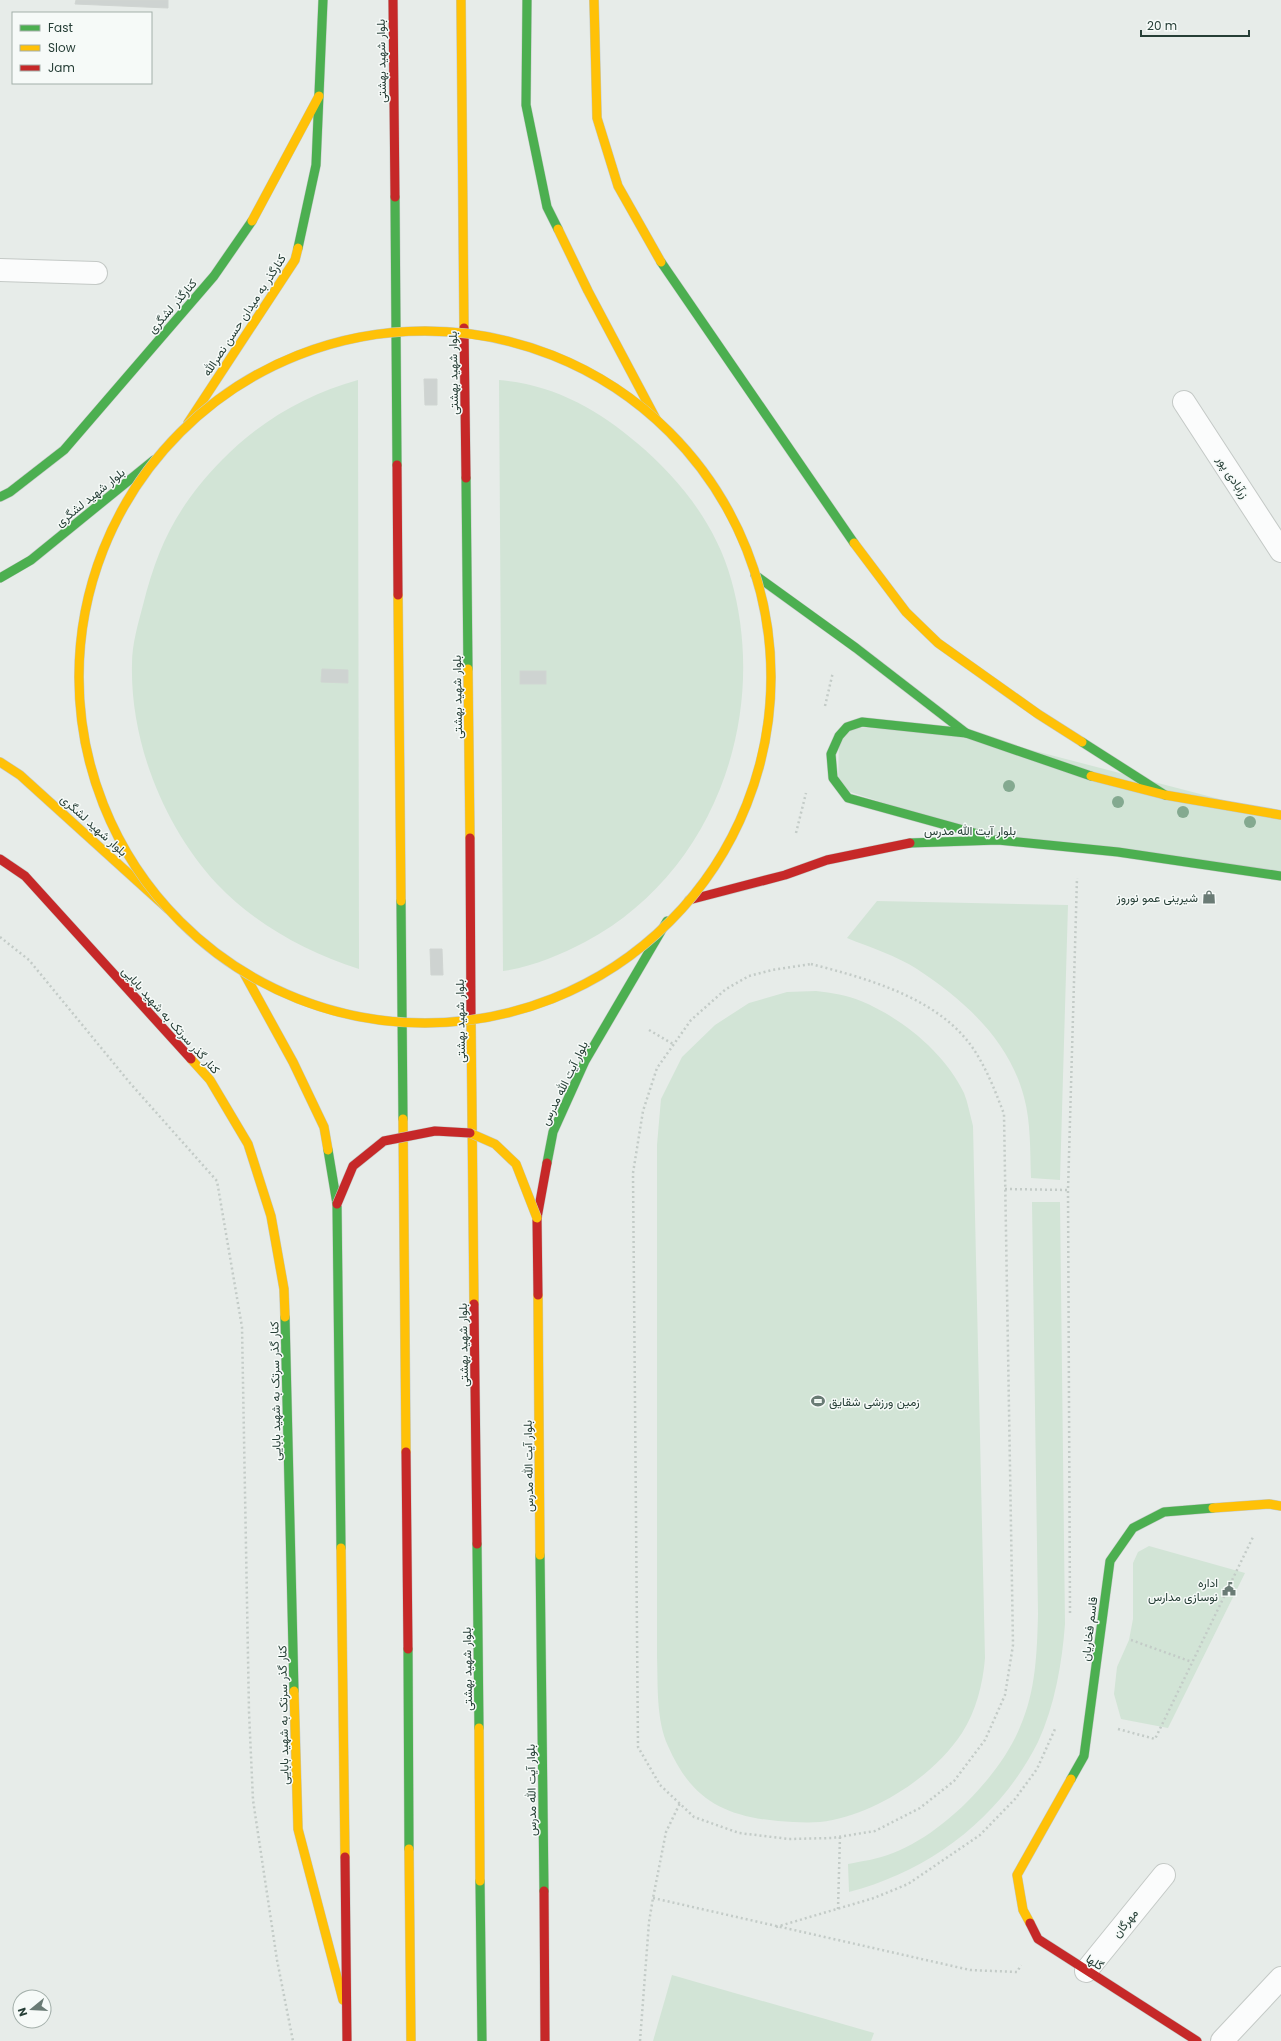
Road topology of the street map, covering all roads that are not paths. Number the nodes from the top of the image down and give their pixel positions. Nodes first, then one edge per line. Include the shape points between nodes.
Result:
1 (323, 0) edge
2 (393, 0) edge
3 (461, 0) edge
4 (527, 0) edge
5 (594, 0) edge
6 (319, 96) junction
7 (0, 270) edge
8 (96, 273) dead end
9 (1184, 402) dead end
10 (656, 419) junction
11 (188, 423) junction
12 (154, 460) junction
13 (0, 497) edge
14 (1281, 551) edge
15 (755, 575) junction
16 (0, 578) edge
17 (966, 733) junction
18 (0, 762) edge
19 (1165, 795) junction
20 (1281, 815) edge
21 (998, 840) junction
22 (0, 859) edge
23 (1281, 876) edge
24 (689, 900) junction
25 (168, 909) junction
26 (667, 921) junction
27 (244, 973) junction
28 (337, 1204) junction
29 (537, 1218) junction
30 (1281, 1506) edge
31 (1017, 1875) joint
32 (1164, 1875) dead end
33 (1086, 1971) junction
34 (1281, 1978) edge
35 (347, 2016) junction
36 (347, 2041) edge
37 (411, 2041) edge
38 (482, 2041) edge
39 (545, 2041) edge
40 (1198, 2041) edge
41 (1222, 2041) edge

1 - 6 main road, کنارگذر به میدان حسن نصرالله
2 - 37 main road, بلوار شهید بهشتی
3 - 38 main road, بلوار شهید بهشتی
4 - 10 main road via 526,105 547,207
5 - 19 main road via 598,118 618,186 664,267 860,551 906,612 938,643 1038,714
6 - 11 main road, کنارگذر به میدان حسن نصرالله via 316,165 295,260
6 - 13 main road, کنارگذر لشگری via 248,228 214,276 64,450
7 - 8 street
9 - 14 street, زرآبادی پور
10 - 11 main road, bridge via 595,371 525,342 472,333 431,330 370,334 312,350 252,378
10 - 15 main road, bridge via 692,455 729,513
11 - 12 main road, bridge
12 - 16 main road, بلوار شهید لشگری via 31,560
12 - 25 main road, bridge via 118,517 95,565 81,638 78,695 89,763 114,828
15 - 17 main road via 856,648
15 - 24 main road, bridge via 770,663 762,752 732,837
17 - 19 main road via 1094,777
17 - 21 main road via 862,722 848,727 839,736 831,754 833,778 848,798
18 - 25 main road, بلوار شهید لشگری via 20,775
19 - 20 main road
21 - 23 main road, بلوار آیت الله مدرس via 1118,852
21 - 24 main road, بلوار آیت الله مدرس via 912,843 827,860 785,875
22 - 35 main road, کنار گذر سرتک به شهید بابایی via 25,876 210,1080 248,1144 271,1216 284,1289 298,1829
24 - 26 main road, bridge
25 - 27 main road, bridge
26 - 27 main road, bridge via 612,971 549,1003 474,1021 420,1023 357,1020 303,1003
26 - 29 main road, بلوار آیت الله مدرس via 585,1061 553,1132
27 - 28 main road via 293,1062 324,1127
28 - 29 main road, bridge via 353,1166 384,1141 435,1131 474,1133 496,1144 516,1164
28 - 35 main road
29 - 39 main road, بلوار آیت الله مدرس
30 - 31 main road, قاسم فخاریان via 1269,1504 1164,1512 1133,1528 1110,1561 1084,1756
31 - 33 main road, گلها via 1023,1910 1038,1939
32 - 33 street, مهرگان
33 - 40 main road, گلها
34 - 41 street
35 - 36 main road

